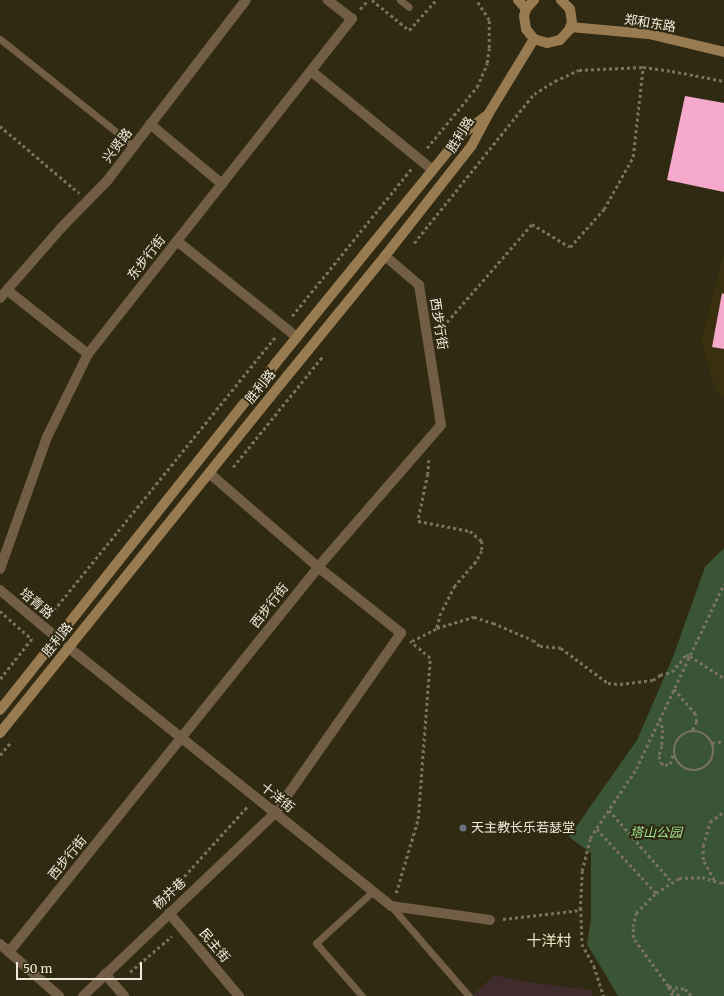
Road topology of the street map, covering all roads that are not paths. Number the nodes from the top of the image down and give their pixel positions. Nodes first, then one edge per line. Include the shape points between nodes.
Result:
1 (246, 0) edge
2 (328, 0) edge
3 (400, 0) edge
4 (518, 0) edge
5 (534, 0) edge
6 (561, 0) edge
7 (409, 7) dead end
8 (526, 9) junction
9 (570, 27) junction
10 (0, 39) edge
11 (534, 39) junction
12 (724, 52) edge
13 (311, 71) junction
14 (489, 113) junction
15 (150, 124) junction
16 (134, 146) junction
17 (433, 170) junction
18 (222, 184) junction
19 (177, 241) junction
20 (385, 256) junction
21 (7, 290) junction
22 (0, 298) edge
23 (297, 337) junction
24 (88, 354) junction
25 (209, 473) junction
26 (318, 567) junction
27 (0, 569) edge
28 (0, 590) edge
29 (56, 637) junction
30 (68, 648) junction
31 (0, 710) edge
32 (0, 733) edge
33 (182, 738) junction
34 (275, 813) junction
35 (373, 891) junction
36 (391, 906) junction
37 (169, 913) junction
38 (490, 920) road end
39 (0, 944) edge
40 (9, 952) junction
41 (105, 974) junction
42 (59, 996) edge
43 (83, 996) edge
44 (124, 996) edge
45 (239, 996) edge
46 (362, 996) edge
47 (469, 996) edge

1 - 15 street, 兴贤路
2 - 13 street, 东步行街 via 352,19
3 - 7 lane
4 - 8 main road
5 - 8 main road
6 - 9 main road via 570,9
8 - 11 main road via 526,29
9 - 11 main road via 566,35 554,42 547,43
9 - 12 main road, 郑和东路 via 649,34
10 - 16 lane
11 - 14 main road
13 - 17 street
13 - 18 street, 东步行街
14 - 17 main road, 胜利路 via 461,135
14 - 20 main road, 胜利路 via 472,145
15 - 16 street, 兴贤路
15 - 18 street
16 - 21 street, 兴贤路 via 107,181
17 - 23 main road, 胜利路
18 - 19 street, 东步行街
19 - 23 street
19 - 24 street, 东步行街
20 - 25 main road, 胜利路
20 - 26 street, 西步行街 via 419,285 441,425
21 - 22 street, 兴贤路
21 - 24 street
23 - 29 main road, 胜利路
24 - 27 street, 东步行街 via 47,436
25 - 26 street
25 - 30 main road, 胜利路
26 - 33 street, 西步行街
26 - 34 street, 杨井巷 via 401,634
28 - 29 street, 培青路
29 - 31 main road, 胜利路
30 - 32 main road, 胜利路
30 - 33 street, 十洋街
33 - 34 street, 十洋街
33 - 40 street, 西步行街
34 - 35 street, 十洋街
34 - 37 street, 杨井巷
35 - 36 street, 十洋街
35 - 46 lane via 316,943
36 - 38 street
36 - 47 lane
37 - 41 street, 杨井巷
37 - 45 street, 民主街
39 - 40 street
40 - 42 street
41 - 43 street, 杨井巷
41 - 44 street

